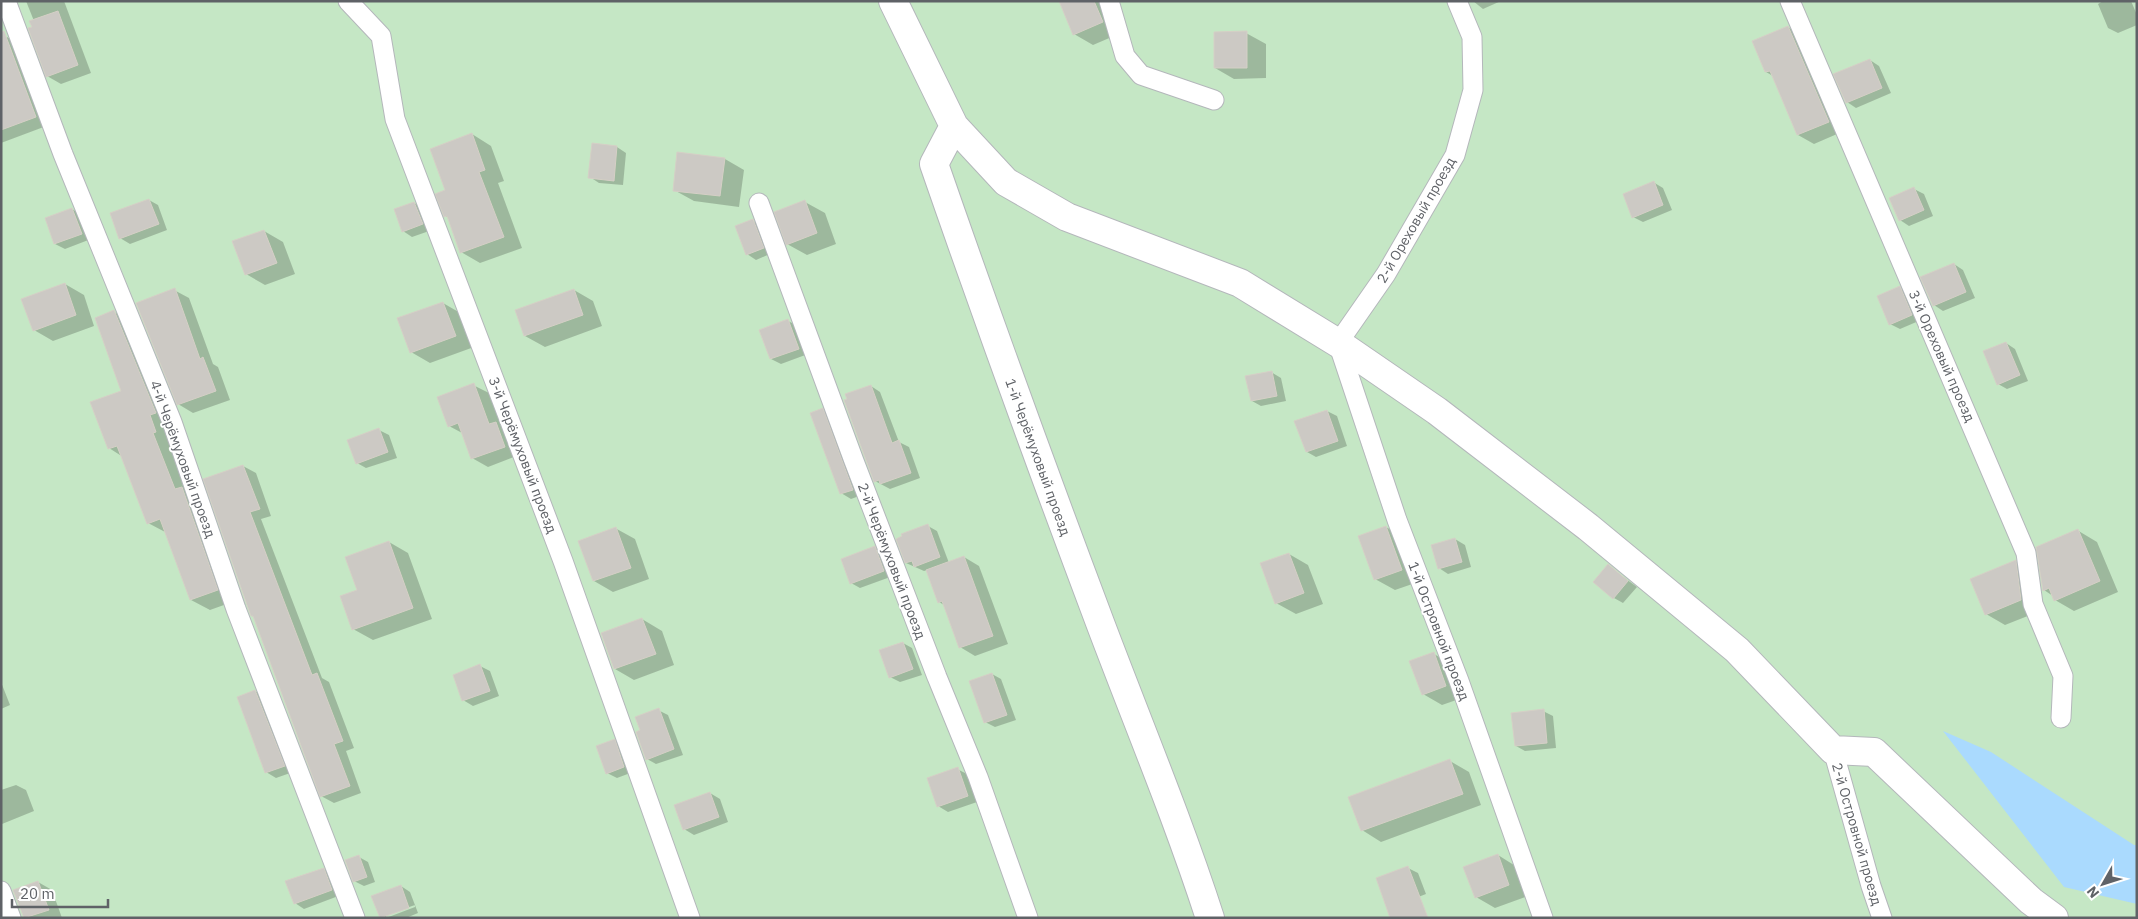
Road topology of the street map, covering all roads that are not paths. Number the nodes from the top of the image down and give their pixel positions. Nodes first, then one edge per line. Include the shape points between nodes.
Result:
1 (6, 1) edge
2 (348, 1) edge
3 (893, 1) edge
4 (1109, 1) edge
5 (1457, 1) edge
6 (1790, 1) edge
7 (1214, 100) dead end
8 (954, 126) junction
9 (759, 203) dead end
10 (1338, 343) junction
11 (2061, 718) dead end
12 (1834, 750) junction
13 (1, 891) edge
14 (10, 918) edge
15 (355, 918) edge
16 (690, 918) edge
17 (1028, 918) edge
18 (1210, 918) edge
19 (1543, 918) edge
20 (1882, 918) edge
21 (2054, 918) edge

1 - 15 lane, 4-й Черёмуховый проезд via 63,154 172,422 236,609
2 - 16 lane, 3-й Черёмуховый проезд via 381,36 395,119 564,561
3 - 8 street
4 - 7 lane via 1125,56 1141,75
5 - 10 lane, 2-й Ореховый проезд via 1472,38 1473,90 1455,155 1386,274
6 - 11 lane, 3-й Ореховый проезд via 2026,554 2033,604 2063,676
8 - 10 street via 1006,182 1067,217 1240,283
8 - 18 street, 1-й Черёмуховый проезд via 934,164 1003,362 1184,838
9 - 17 lane, 2-й Черёмуховый проезд via 857,470 978,777
10 - 12 street via 1437,411 1588,527 1737,650
10 - 19 lane, 1-й Островной проезд via 1397,520 1459,680
12 - 20 lane, 2-й Островной проезд
12 - 21 street via 1874,752 2031,901
13 - 14 lane

